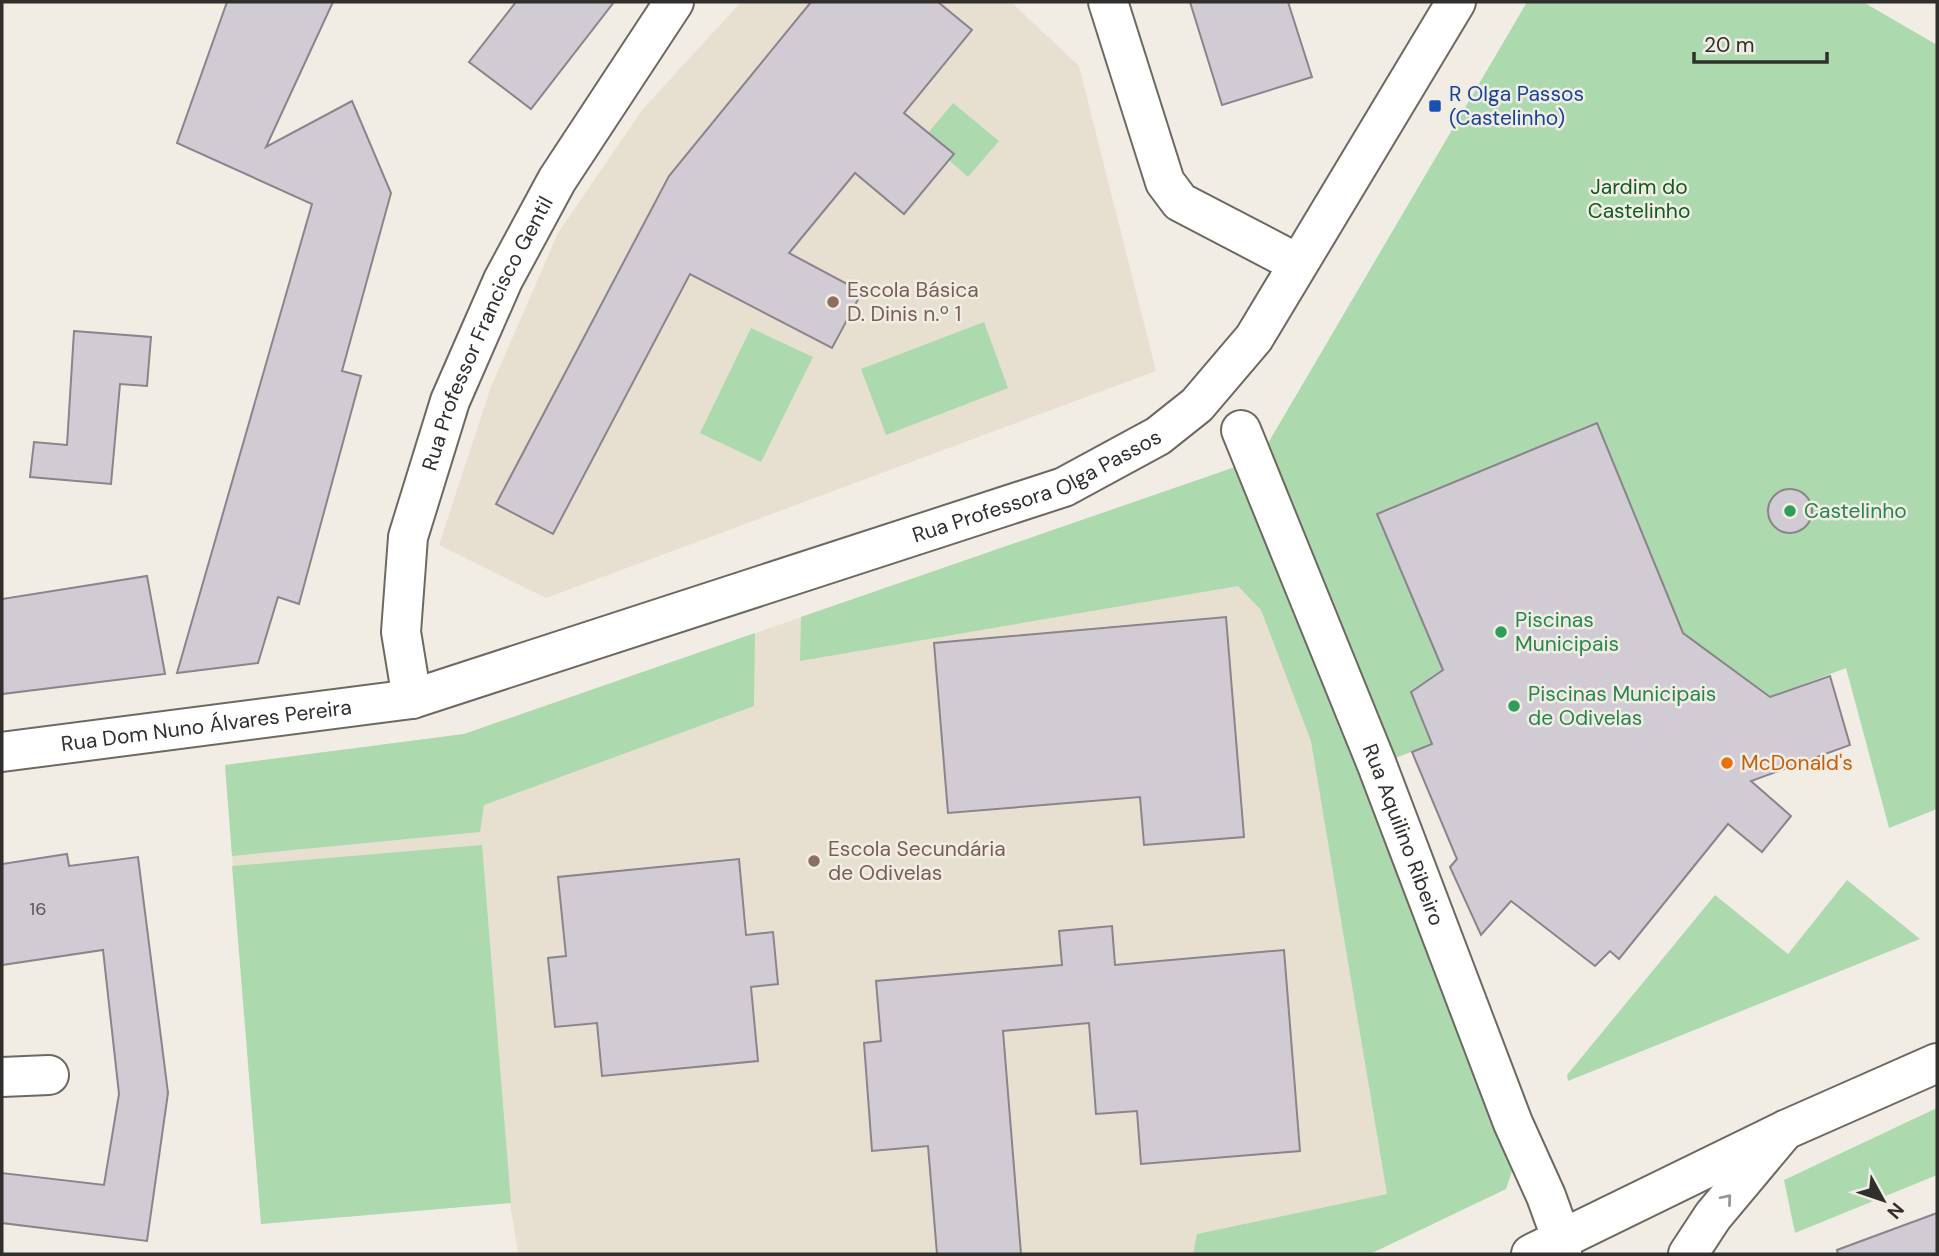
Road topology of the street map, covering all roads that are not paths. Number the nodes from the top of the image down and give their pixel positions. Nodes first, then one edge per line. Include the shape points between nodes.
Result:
1 (674, 2) edge
2 (1108, 2) edge
3 (1456, 2) edge
4 (1297, 263) junction
5 (1241, 430) dead end
6 (412, 699) junction
7 (2, 752) edge
8 (1937, 1063) edge
9 (49, 1075) dead end
10 (2, 1077) edge
11 (1785, 1130) junction
12 (1557, 1251) edge
13 (1688, 1254) edge

1 - 6 street, Rua Professor Francisco Gentil via 556,180 503,280 450,401 408,537 401,632
2 - 4 street via 1165,183 1181,202
3 - 4 street, Rua Professora Olga Passos
4 - 6 street, Rua Professora Olga Passos via 1254,338 1197,405 1158,436 1064,487
5 - 12 street, Rua Aquilino Ribeiro via 1367,739
6 - 7 street, Rua Dom Nuno Álvares Pereira
8 - 11 street
9 - 10 street
11 - 12 street
13 -> 11 street via 1713,1216

